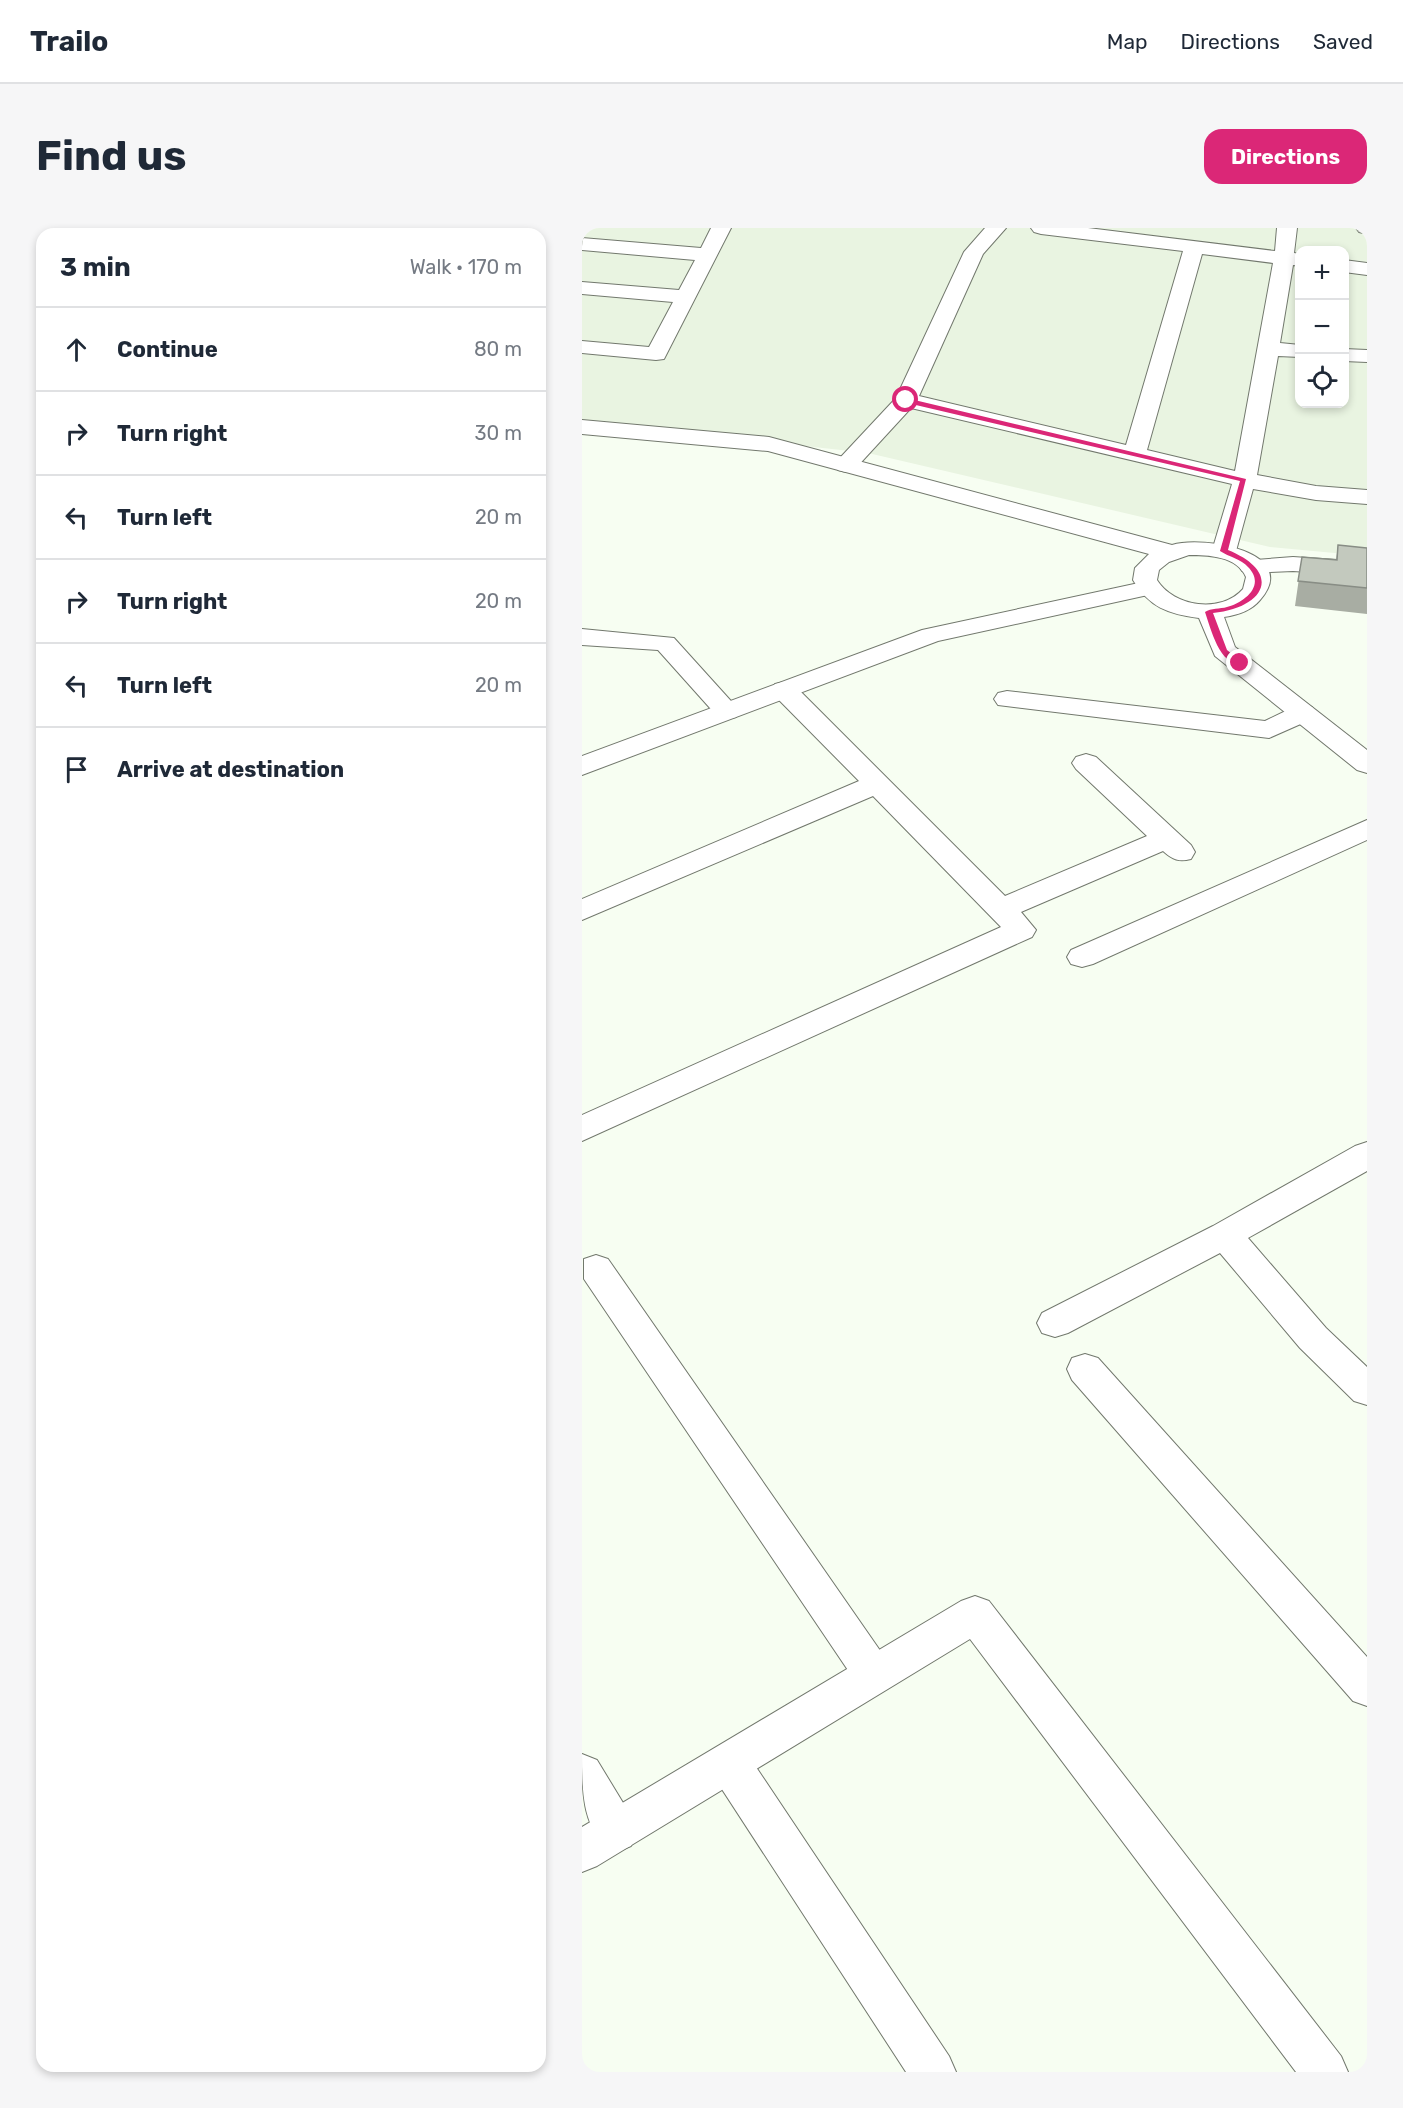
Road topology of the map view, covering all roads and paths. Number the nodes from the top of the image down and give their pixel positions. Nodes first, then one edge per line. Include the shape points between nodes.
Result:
1 (721, 228) edge
2 (996, 228) edge
3 (1041, 228) edge
4 (1287, 228) edge
5 (582, 244) edge
6 (1194, 247) junction
7 (707, 255) junction
8 (1292, 259) edge
9 (1349, 267) edge
10 (1367, 269) edge
11 (582, 288) edge
12 (686, 297) junction
13 (582, 348) edge
14 (1268, 349) junction
15 (1295, 351) edge
16 (1349, 355) edge
17 (1367, 356) edge
18 (906, 400) junction
19 (582, 427) edge
20 (1135, 454) junction
21 (846, 465) junction
22 (1244, 480) junction
23 (1367, 497) edge
24 (1224, 551) junction
25 (1171, 552) junction
26 (1251, 566) junction
27 (1367, 569) edge
28 (1148, 588) junction
29 (1209, 612) junction
30 (582, 637) edge
31 (784, 690) junction
32 (1007, 699) dead end
33 (727, 711) junction
34 (1303, 713) junction
35 (1086, 763) dead end
36 (1367, 764) edge
37 (582, 766) edge
38 (877, 784) junction
39 (1367, 829) edge
40 (1001, 909) junction
41 (582, 910) edge
42 (1082, 957) dead end
43 (582, 1129) edge
44 (1367, 1155) edge
45 (1225, 1235) junction
46 (596, 1269) dead end
47 (1055, 1323) dead end
48 (1085, 1369) dead end
49 (1367, 1390) edge
50 (874, 1675) junction
51 (1367, 1688) edge
52 (729, 1763) junction
53 (582, 1774) edge
54 (599, 1841) edge
55 (933, 2072) edge
56 (1325, 2072) edge

1 - 7 street
2 - 18 street via 974,252
3 - 6 street
4 - 8 street
5 - 7 street
6 - 8 street
6 - 20 street
7 - 12 street
8 - 14 street
9 - 10 street
11 - 12 street
12 - 13 street via 656,354
14 - 15 street
14 - 22 street
16 - 17 street
18 - 20 street
18 - 21 street
19 - 21 street via 769,444
20 - 22 street
21 - 25 street
22 - 23 street via 1316,493
22 - 24 street
24 - 25 street via 1206,548
24 - 26 street
25 - 28 street via 1148,567 1144,577
26 - 27 street via 1293,564
26 - 29 street via 1258,576 1253,596 1227,610
28 - 29 street via 1171,606
28 - 31 street via 931,634
29 - 34 street via 1224,651
30 - 33 street via 665,643
31 - 33 street
31 - 38 street
32 - 34 street via 1269,730
33 - 37 street
34 - 36 street
35 - 40 street via 1174,846
38 - 40 street
38 - 41 street
39 - 42 street
40 - 43 street via 1021,930
44 - 45 street
45 - 47 street
45 - 49 street via 1313,1338
46 - 50 street
48 - 51 street
50 - 52 street
50 - 56 street via 975,1614
52 - 54 street
52 - 55 street
53 - 54 street

